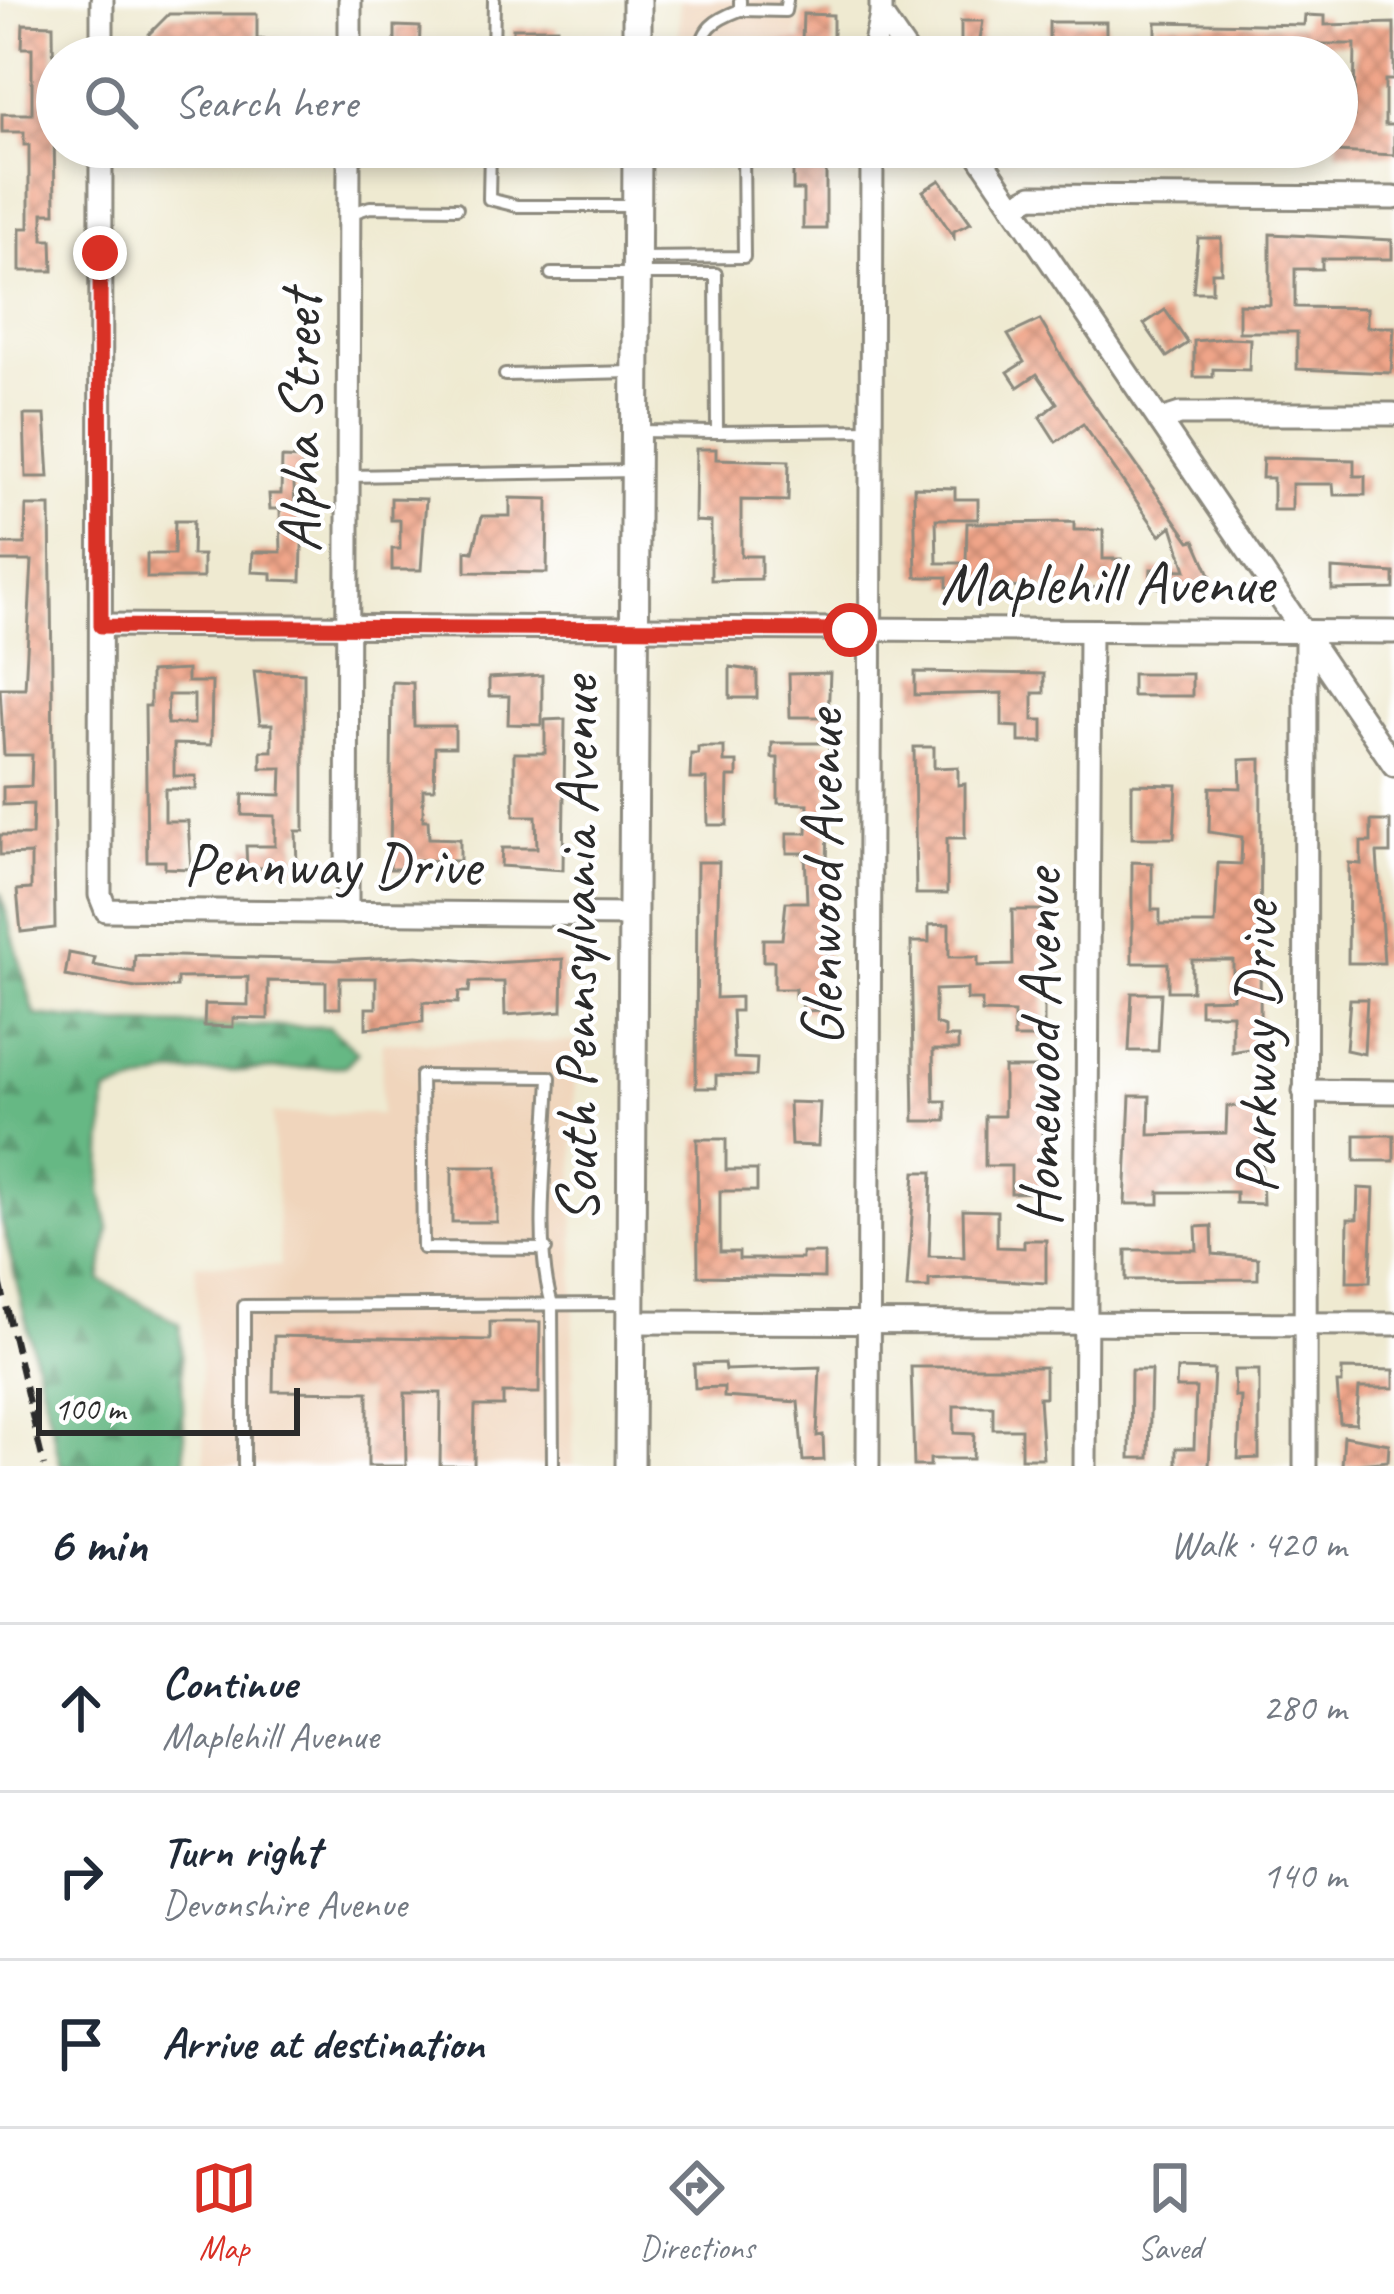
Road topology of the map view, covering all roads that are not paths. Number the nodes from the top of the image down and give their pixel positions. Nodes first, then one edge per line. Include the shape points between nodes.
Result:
1 (102, 0) edge
2 (350, 0) edge
3 (494, 0) edge
4 (637, 0) edge
5 (787, 0) edge
6 (740, 5) edge
7 (881, 8) edge
8 (102, 36) edge
9 (350, 36) edge
10 (493, 36) edge
11 (637, 36) edge
12 (704, 36) edge
13 (898, 36) edge
14 (101, 168) edge
15 (350, 168) edge
16 (490, 168) edge
17 (637, 168) edge
18 (743, 168) edge
19 (872, 168) edge
20 (987, 168) edge
21 (1394, 198) edge
22 (637, 206) junction
23 (1013, 206) junction
24 (457, 208) dead end
25 (349, 214) junction
26 (636, 264) junction
27 (551, 274) dead end
28 (636, 372) junction
29 (506, 375) dead end
30 (1394, 415) edge
31 (1161, 420) junction
32 (872, 430) junction
33 (636, 431) junction
34 (717, 432) junction
35 (636, 471) junction
36 (348, 476) junction
37 (101, 626) junction
38 (348, 627) junction
39 (632, 628) junction
40 (872, 630) junction
41 (1090, 631) junction
42 (1306, 631) junction
43 (1394, 632) edge
44 (1394, 765) edge
45 (347, 913) junction
46 (630, 915) junction
47 (1304, 1091) junction
48 (1394, 1092) edge
49 (546, 1249) junction
50 (552, 1304) junction
51 (630, 1313) junction
52 (870, 1322) junction
53 (1086, 1323) junction
54 (1304, 1324) junction
55 (1394, 1324) edge
56 (244, 1466) edge
57 (553, 1466) edge
58 (629, 1466) edge
59 (868, 1466) edge
60 (1085, 1466) edge
61 (1305, 1466) edge

1 - 8 street
2 - 9 street
3 - 10 lane
4 - 11 main road
5 - 6 lane via 785,11
6 - 12 lane
7 - 13 street
14 - 37 street
15 - 25 street, Alpha Street
16 - 22 lane via 489,199
17 - 22 main road, South Pennsylvania Avenue
18 - 26 lane via 743,256
19 - 32 street, Glenwood Avenue
20 - 23 street
21 - 23 street via 1032,196
22 - 26 main road, South Pennsylvania Avenue
23 - 31 street
24 - 25 lane
25 - 36 street, Alpha Street
26 - 27 lane
26 - 28 main road, South Pennsylvania Avenue
26 - 34 lane via 716,274
28 - 29 lane
28 - 33 main road, South Pennsylvania Avenue
30 - 31 street
31 - 42 street
32 - 34 lane
32 - 40 street, Glenwood Avenue
33 - 34 lane
33 - 35 main road, South Pennsylvania Avenue
35 - 36 lane
35 - 39 main road, South Pennsylvania Avenue
36 - 38 street, Alpha Street
37 - 38 street, Maplehill Avenue
37 - 45 street, Pennway Drive via 106,910
38 - 39 street, Maplehill Avenue
38 - 45 street, Alpha Street
39 - 40 street, Maplehill Avenue
39 - 46 main road, South Pennsylvania Avenue
40 - 41 street, Maplehill Avenue
40 - 52 street, Glenwood Avenue
41 - 42 street, Maplehill Avenue
41 - 53 street, Homewood Avenue
42 - 43 street, Maplehill Avenue
42 - 44 street
42 - 47 street, Parkway Drive
45 - 46 street, Pennway Drive
46 - 51 main road, South Pennsylvania Avenue
47 - 48 street
47 - 54 street, Parkway Drive
49 - 49 lane via 550,1077 421,1076 423,1248
49 - 50 lane
50 - 51 lane
50 - 56 lane via 244,1306
50 - 57 lane
51 - 52 street
51 - 58 main road, South Pennsylvania Avenue
52 - 53 street
52 - 59 street, Glenwood Avenue
53 - 54 street
53 - 60 street, Homewood Avenue
54 - 55 street
54 - 61 street, Parkway Drive

